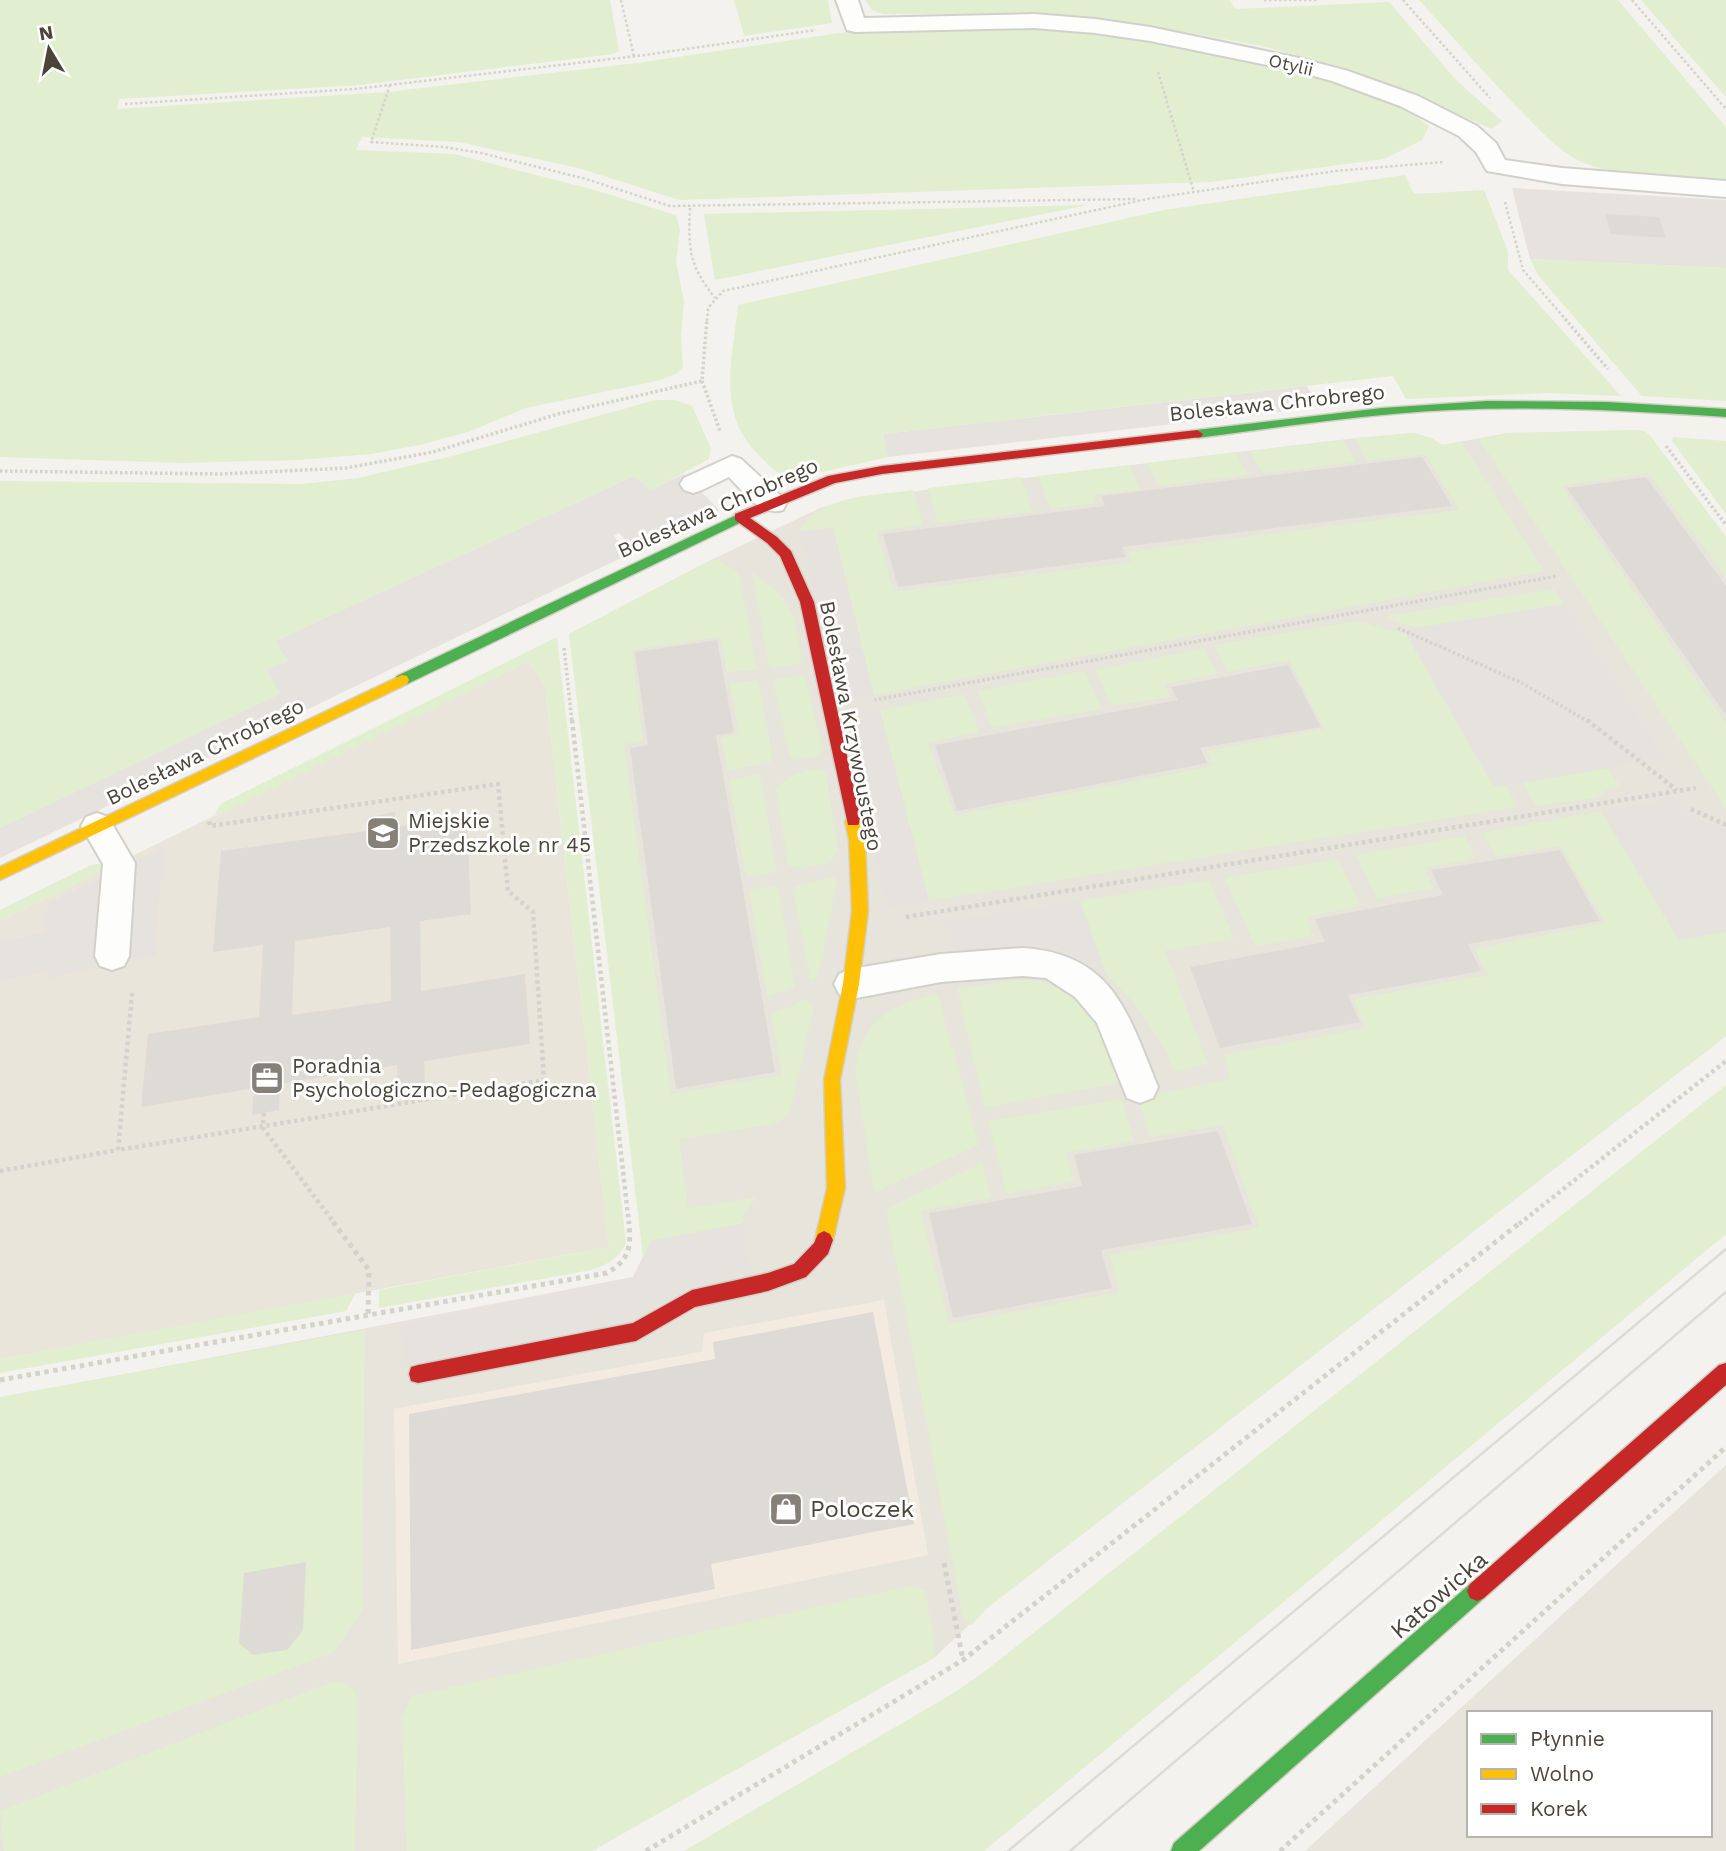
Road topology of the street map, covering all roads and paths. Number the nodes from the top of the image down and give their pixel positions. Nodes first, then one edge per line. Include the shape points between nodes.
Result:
1 (621, 0) edge
2 (847, 0) edge
3 (1264, 0) edge
4 (1317, 0) edge
5 (1404, 0) edge
6 (1632, 0) edge
7 (855, 25) junction
8 (1150, 34) junction
9 (634, 56) junction
10 (390, 85) junction
11 (125, 104) dead end
12 (1498, 106) dead end
13 (1726, 109) edge
14 (1496, 166) junction
15 (1726, 189) edge
16 (1194, 192) junction
17 (1147, 199) junction
18 (690, 208) junction
19 (715, 298) junction
20 (702, 382) junction
21 (1640, 407) junction
22 (1726, 413) edge
23 (732, 465) junction
24 (0, 471) edge
25 (693, 484) dead end
26 (773, 503) junction
27 (740, 517) junction
28 (1726, 525) edge
29 (1557, 576) dead end
30 (1398, 628) dead end
31 (564, 645) dead end
32 (828, 708) junction
33 (1696, 788) dead end
34 (1679, 791) junction
35 (1691, 809) dead end
36 (206, 811) dead end
37 (1726, 825) edge
38 (97, 826) junction
39 (0, 874) edge
40 (858, 925) junction
41 (112, 956) dead end
42 (851, 984) junction
43 (133, 988) dead end
44 (1726, 1061) edge
45 (1140, 1087) dead end
46 (264, 1113) dead end
47 (263, 1128) junction
48 (118, 1150) junction
49 (0, 1171) edge
50 (368, 1315) junction
51 (1726, 1372) edge
52 (418, 1374) dead end
53 (0, 1380) edge
54 (1726, 1447) edge
55 (944, 1563) dead end
56 (963, 1660) junction
57 (646, 1851) edge
58 (1182, 1851) edge
59 (1280, 1851) edge

1 - 9 path
2 - 7 street
3 - 4 path
5 - 12 path
6 - 13 path
7 - 8 street, Otylii via 1034,21
7 - 9 path
8 - 14 street, Otylii via 1299,65 1409,101 1468,131 1487,148
8 - 16 path
9 - 10 path
10 - 11 path
10 - 18 path via 371,142 481,153
14 - 15 street
14 - 16 path via 1415,163
14 - 21 path via 1523,270
16 - 17 path
17 - 18 path
17 - 19 path via 763,281 723,291
18 - 19 path via 691,265
19 - 20 path via 706,317
20 - 23 path
20 - 24 path via 546,418 433,452 346,468 221,474
21 - 22 street, Bolesława Chrobrego
21 - 26 street, Bolesława Chrobrego via 1447,407 1309,420 882,470 832,479
21 - 28 path
23 - 25 lane
23 - 26 lane
26 - 27 street, Bolesława Chrobrego
27 - 32 street, Bolesława Krzywoustego via 786,554 807,602
27 - 38 street, Bolesława Chrobrego
29 - 32 path
30 - 34 path via 1520,682 1580,715
31 - 50 path via 631,1244 622,1264 607,1273
32 - 40 street, Bolesława Krzywoustego via 857,840
33 - 34 path
34 - 40 path
35 - 37 path
36 - 47 path via 210,826 498,784 508,891 533,912 544,1080
38 - 39 street, Bolesława Chrobrego
38 - 41 lane via 119,863
40 - 42 street, Bolesława Krzywoustego
42 - 45 lane via 941,968 1049,964 1087,987 1111,1014
42 - 52 street, Bolesława Krzywoustego via 832,1080 836,1188 822,1248 800,1271 692,1299 636,1332
43 - 48 path
44 - 56 path
46 - 47 path
47 - 48 path
47 - 50 path via 369,1270
48 - 49 path
50 - 53 path
51 - 58 street, Katowicka
54 - 59 path
55 - 56 path
56 - 57 path

